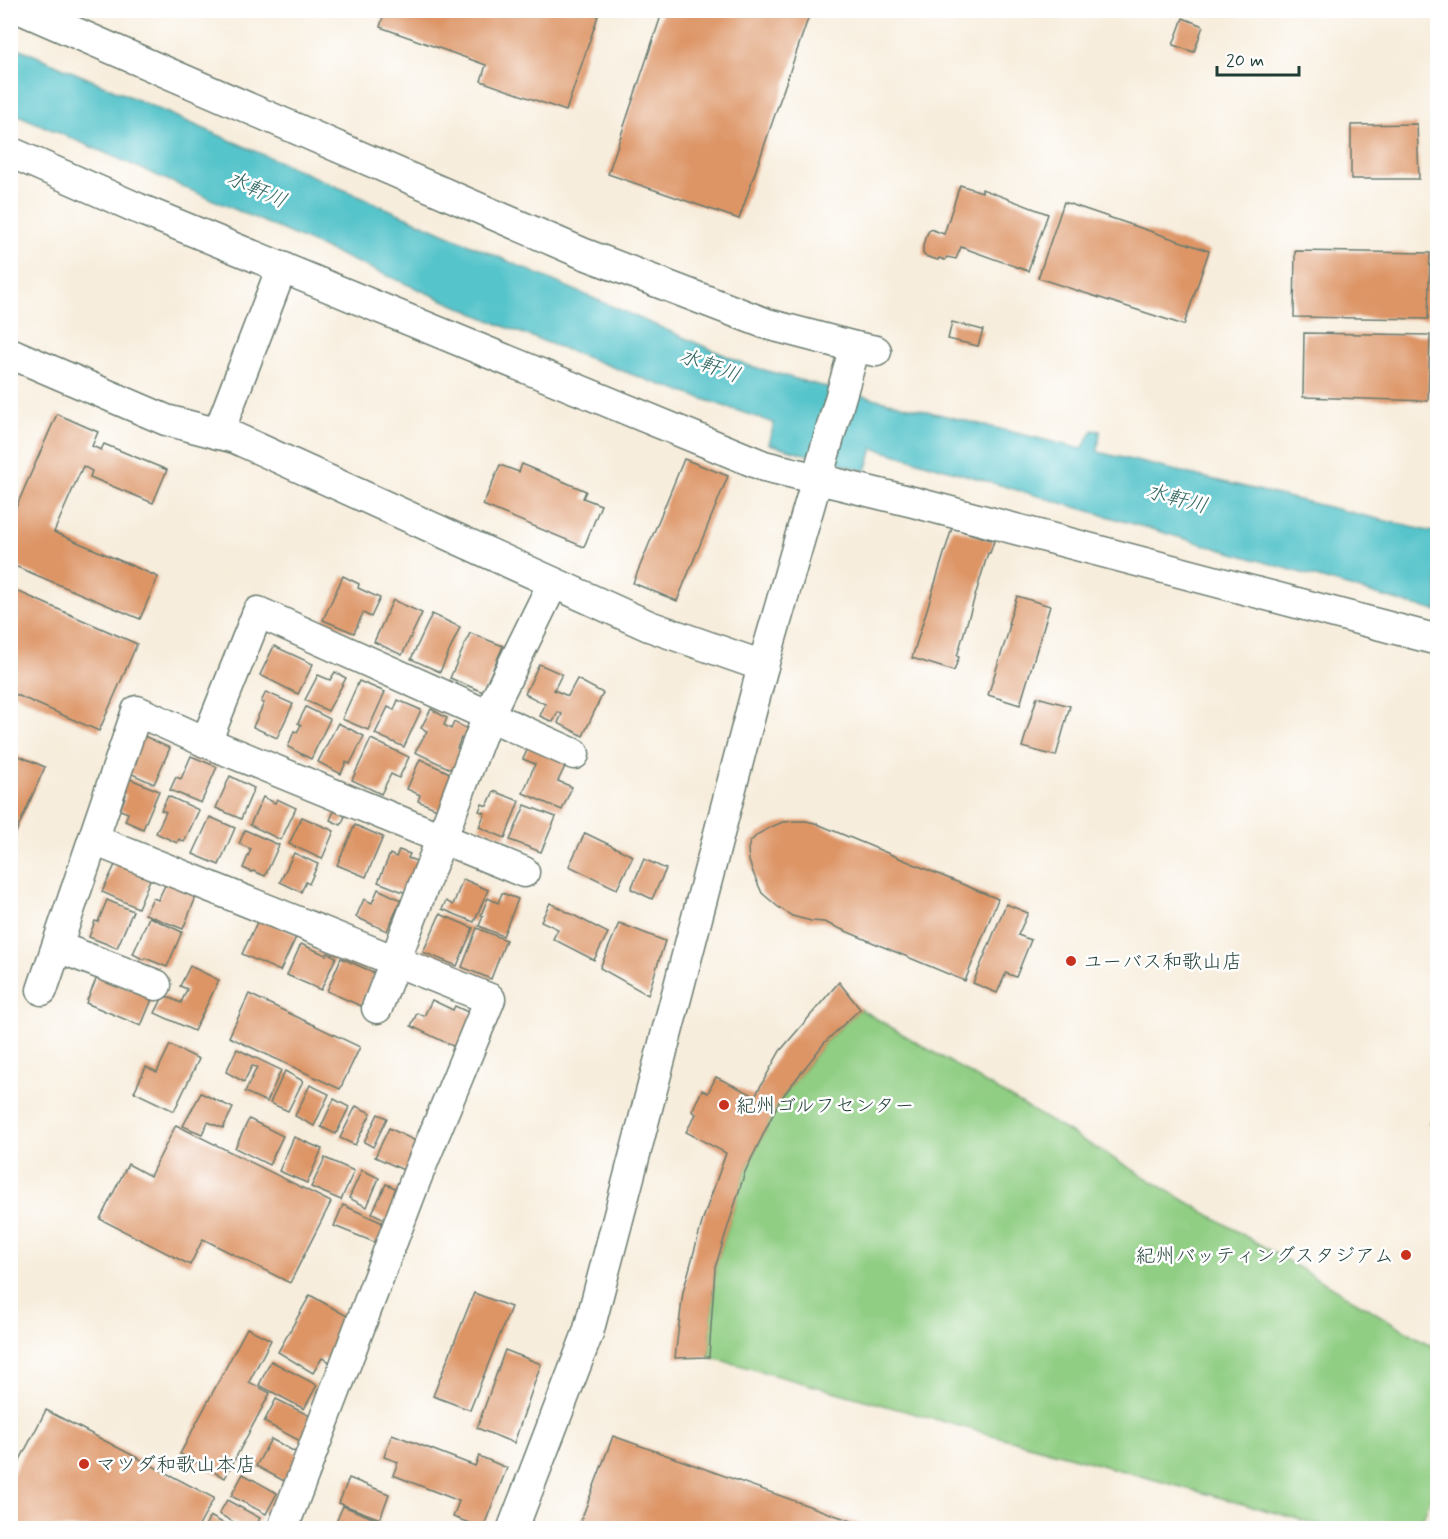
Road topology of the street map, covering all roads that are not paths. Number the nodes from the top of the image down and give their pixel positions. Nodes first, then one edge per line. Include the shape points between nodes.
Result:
1 (23, 10) edge
2 (10, 152) edge
3 (282, 267) junction
4 (10, 353) edge
5 (218, 434) junction
6 (820, 470) junction
7 (553, 583) junction
8 (1437, 640) edge
9 (763, 666) junction
10 (488, 716) junction
11 (206, 741) junction
12 (574, 754) dead end
13 (442, 838) junction
14 (94, 840) junction
15 (524, 872) dead end
16 (57, 947) junction
17 (395, 960) junction
18 (156, 985) dead end
19 (42, 990) dead end
20 (377, 1008) dead end
21 (283, 1528) edge
22 (513, 1528) edge

1 - 6 street via 582,253 767,324 866,349
2 - 3 street
3 - 5 street
3 - 6 street via 764,466
4 - 5 street via 166,420
5 - 7 street via 235,438
6 - 8 street via 913,502
6 - 9 street
7 - 9 street via 649,626
7 - 10 street
9 - 22 street via 588,1333
10 - 11 street via 258,612
10 - 12 street
10 - 13 street
11 - 13 street
11 - 14 street via 137,711
13 - 15 street
13 - 17 street
14 - 16 street
14 - 17 street
16 - 18 street
16 - 19 street
17 - 20 street
17 - 21 street via 490,999 417,1176

